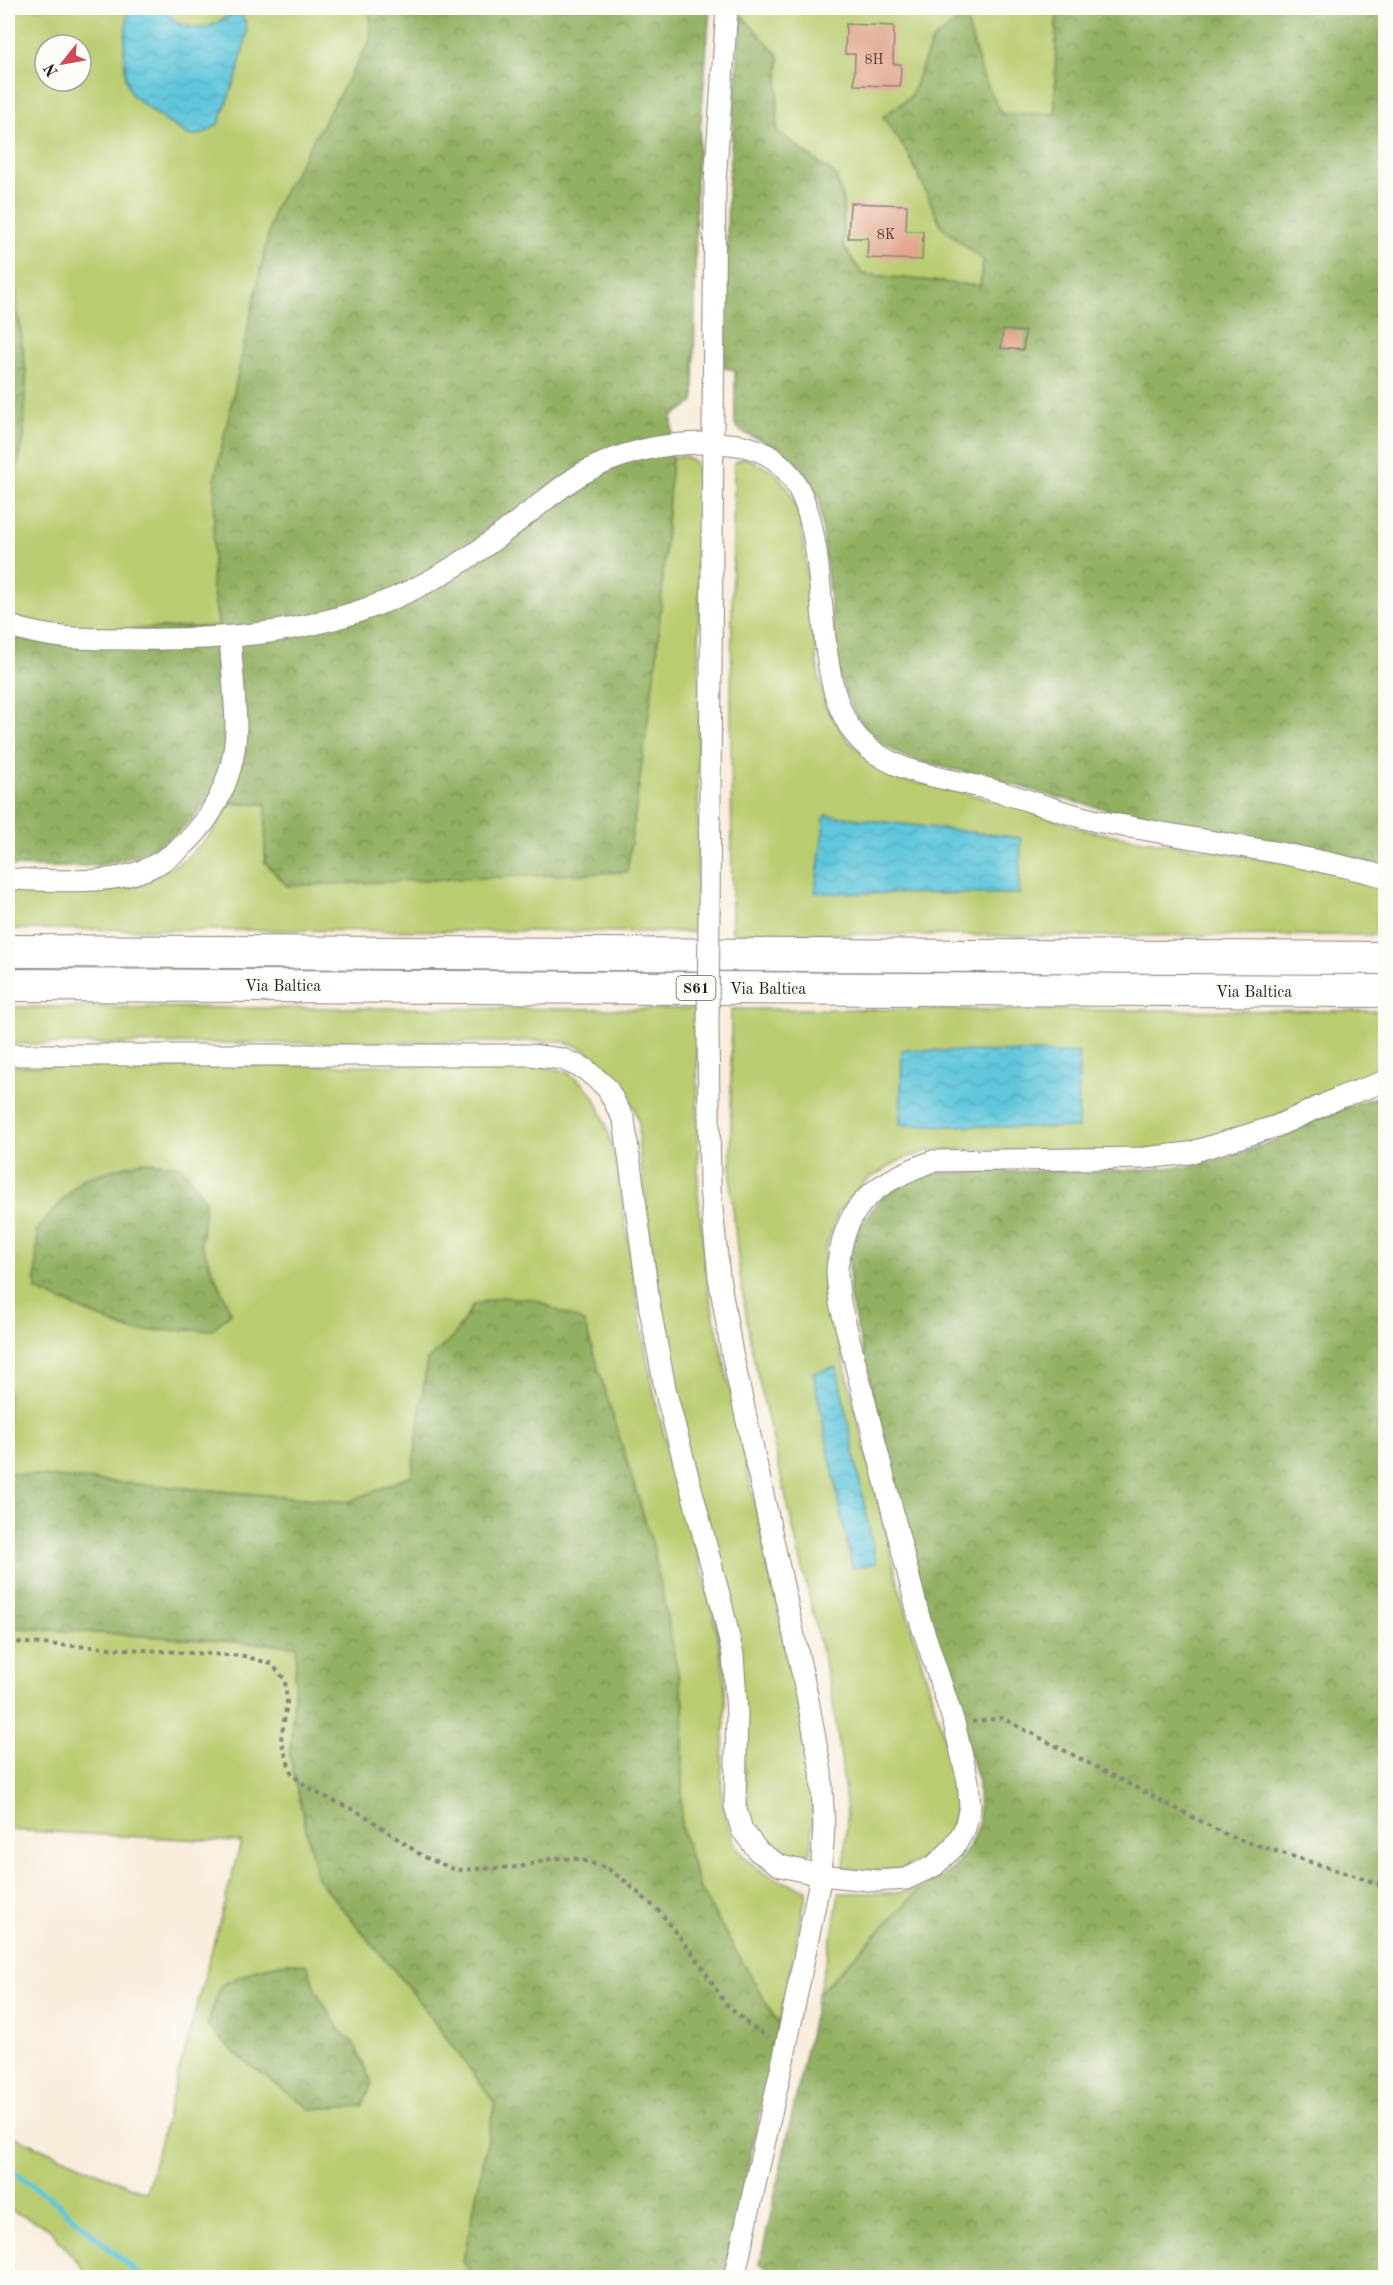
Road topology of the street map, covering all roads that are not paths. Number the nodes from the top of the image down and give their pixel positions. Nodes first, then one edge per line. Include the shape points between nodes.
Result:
1 (727, 8) edge
2 (713, 444) junction
3 (8, 625) edge
4 (230, 638) junction
5 (1386, 877) edge
6 (8, 879) edge
7 (8, 951) edge
8 (1386, 958) edge
9 (8, 985) edge
10 (1386, 991) edge
11 (8, 1055) edge
12 (1386, 1081) edge
13 (821, 1875) junction
14 (734, 2277) edge

1 - 2 street via 715,183
2 - 4 street via 645,448 580,474 446,572 361,612 293,630
2 - 5 street via 752,447 768,455 784,466 800,488 809,516 831,684 842,717 862,743 891,763 1090,820 1336,864
2 - 13 street, bridge via 710,1188 732,1353 821,1771
3 - 4 street via 33,634 67,638
4 - 6 street via 236,727 232,757 223,792 202,827 173,854 138,872 92,880
7 - 8 highway, Via Baltica / S61
9 - 10 highway, Via Baltica / S61
11 - 13 street via 530,1055 562,1059 585,1069 607,1088 624,1120 650,1309 666,1393 733,1655 737,1714 735,1806 742,1830 759,1852 781,1866
12 - 13 street via 1277,1126 1189,1153 1145,1158 933,1161 881,1185 857,1208 844,1234 837,1270 840,1303 919,1617 954,1723 970,1806 954,1847 934,1866 906,1879 877,1881
13 - 14 street

